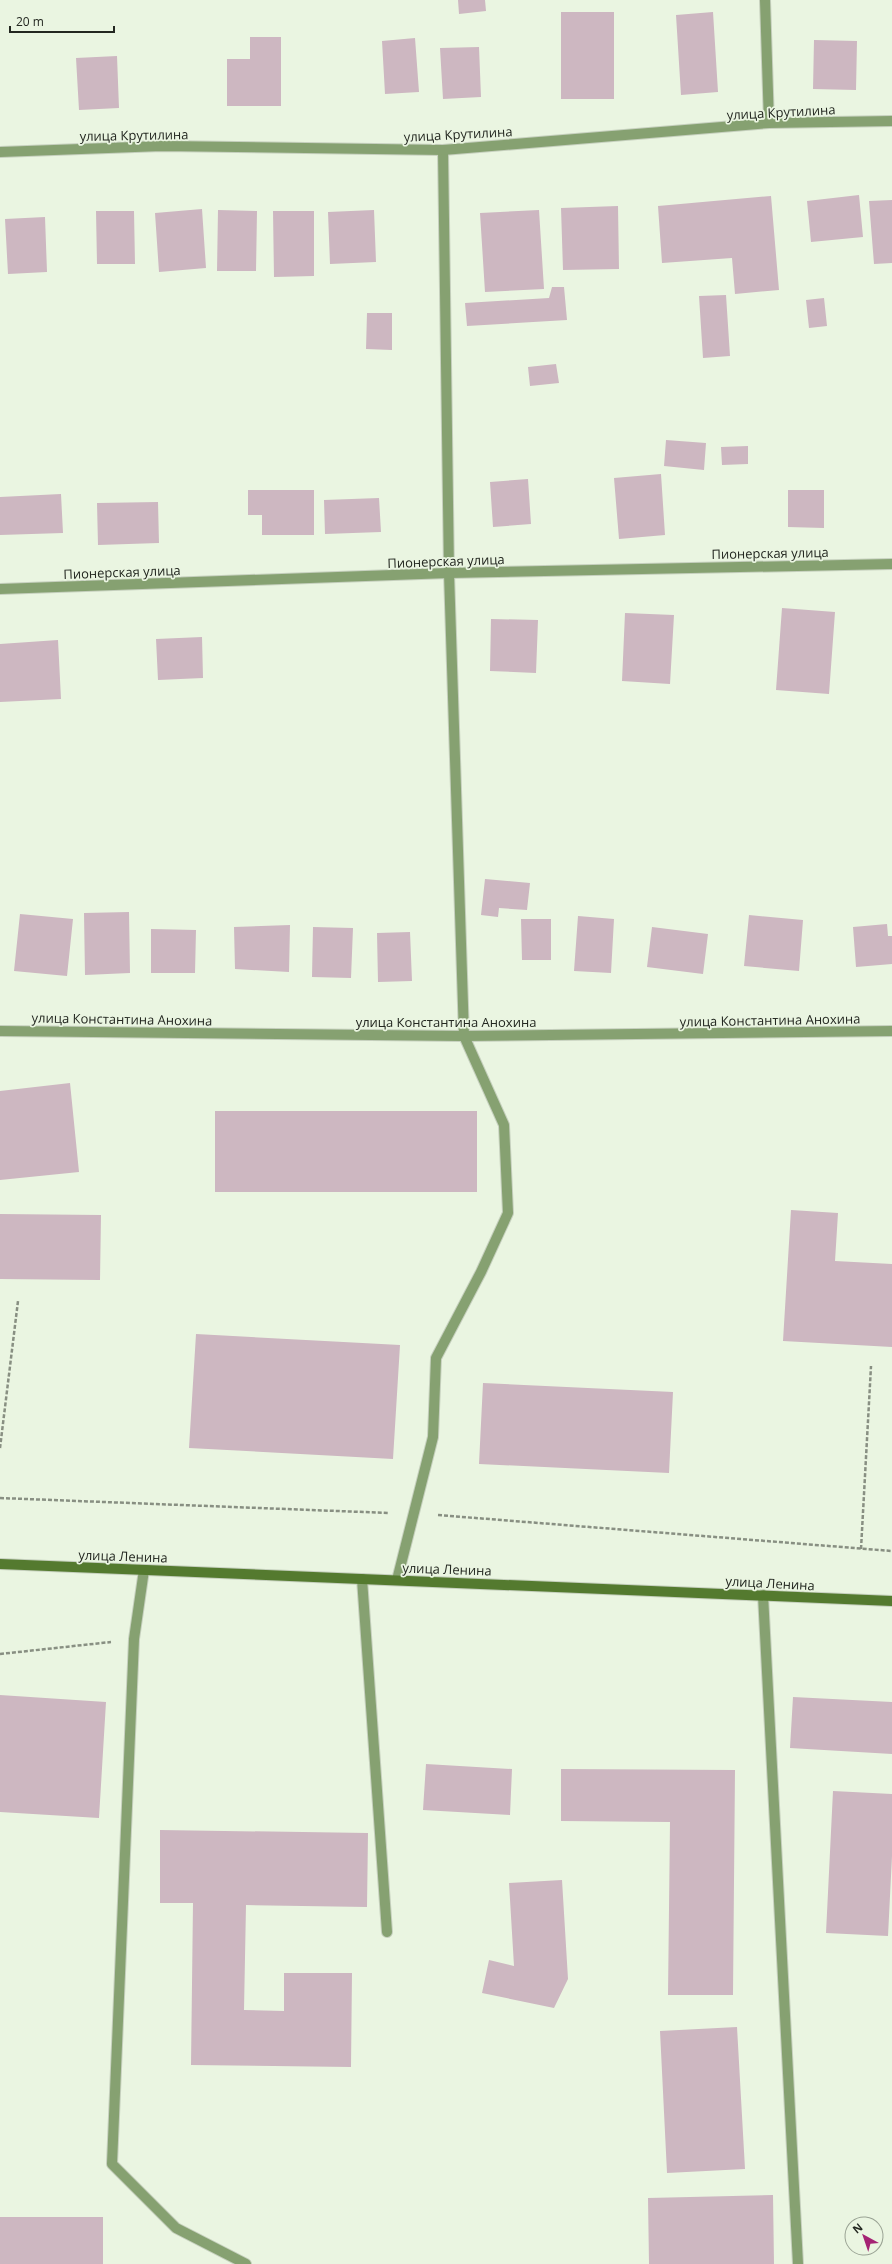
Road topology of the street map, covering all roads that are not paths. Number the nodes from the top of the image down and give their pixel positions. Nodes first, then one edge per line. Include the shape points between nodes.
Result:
1 (766, 0) edge
2 (892, 121) edge
3 (769, 123) junction
4 (443, 150) junction
5 (0, 152) edge
6 (892, 564) edge
7 (449, 573) junction
8 (0, 589) edge
9 (0, 1031) edge
10 (892, 1031) edge
11 (464, 1036) junction
12 (0, 1564) edge
13 (144, 1570) junction
14 (362, 1579) junction
15 (397, 1580) junction
16 (763, 1595) junction
17 (892, 1601) edge
18 (387, 1932) dead end
19 (246, 2264) edge
20 (798, 2264) edge

1 - 3 street
2 - 3 street, улица Крутилина
3 - 4 street, улица Крутилина
4 - 5 street, улица Крутилина via 162,146
4 - 7 street
6 - 7 street, Пионерская улица
7 - 8 street, Пионерская улица
7 - 11 street
9 - 11 street, улица Константина Анохина
10 - 11 street, улица Константина Анохина
11 - 15 street via 504,1125 508,1213 481,1272 436,1358 433,1437
12 - 13 main road, улица Ленина
13 - 14 main road, улица Ленина
13 - 19 street via 134,1639 112,2164 176,2228
14 - 15 main road, улица Ленина
14 - 18 street
15 - 16 main road, улица Ленина
16 - 17 main road, улица Ленина
16 - 20 street

